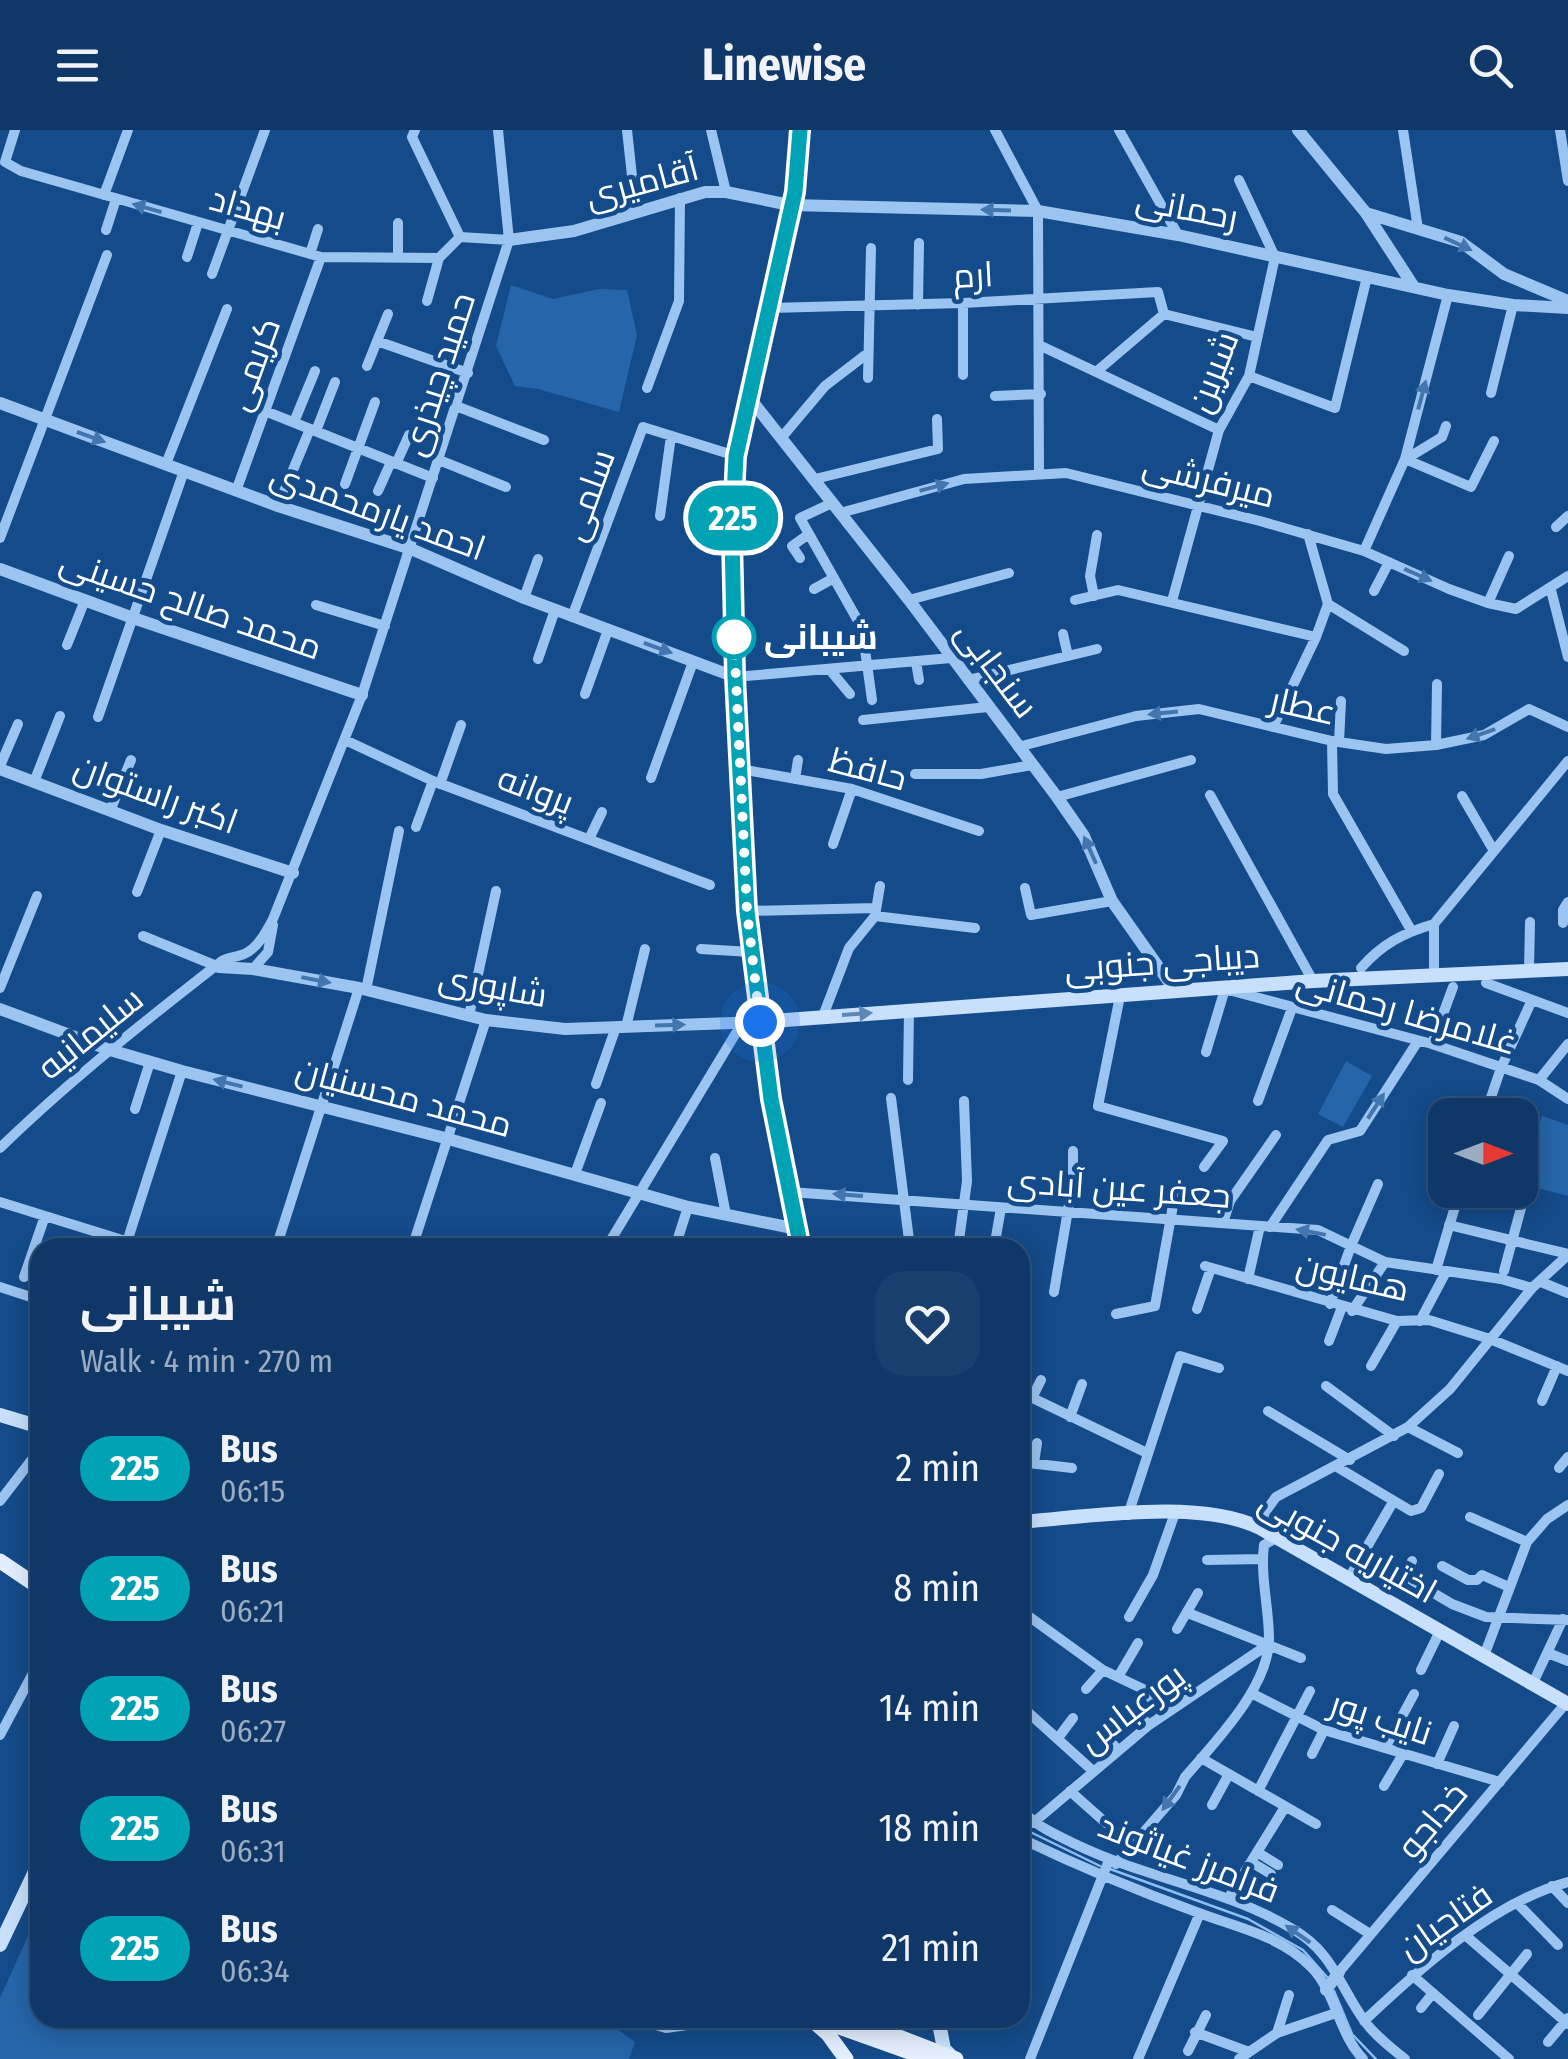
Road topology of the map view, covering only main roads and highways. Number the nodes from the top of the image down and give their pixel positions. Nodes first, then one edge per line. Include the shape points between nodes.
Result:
1 (791, 130) edge
2 (800, 130) edge
3 (790, 205) junction
4 (1568, 969) edge
5 (760, 1022) junction
6 (799, 1238) edge
7 (0, 1415) edge
8 (30, 1424) edge
9 (1030, 1521) edge
10 (0, 1561) edge
11 (30, 1578) edge
12 (1567, 1703) edge
13 (30, 1882) edge
14 (0, 1945) edge
15 (822, 2028) edge
16 (841, 2028) edge
17 (883, 2028) edge
18 (945, 2028) edge
19 (846, 2059) edge
20 (929, 2059) edge
21 (954, 2059) edge

1 - 3 main road
2 - 3 main road
3 - 5 main road via 736,456 732,537 747,911
5 -> 4 main road, دیباجی جنوبی
5 - 6 main road
7 - 8 main road
9 - 12 main road, اختیاریه جنوبی via 1175,1513 1255,1526
10 - 11 main road
13 - 14 main road
15 - 19 main road
16 - 20 main road
17 - 21 main road
18 - 21 main road

